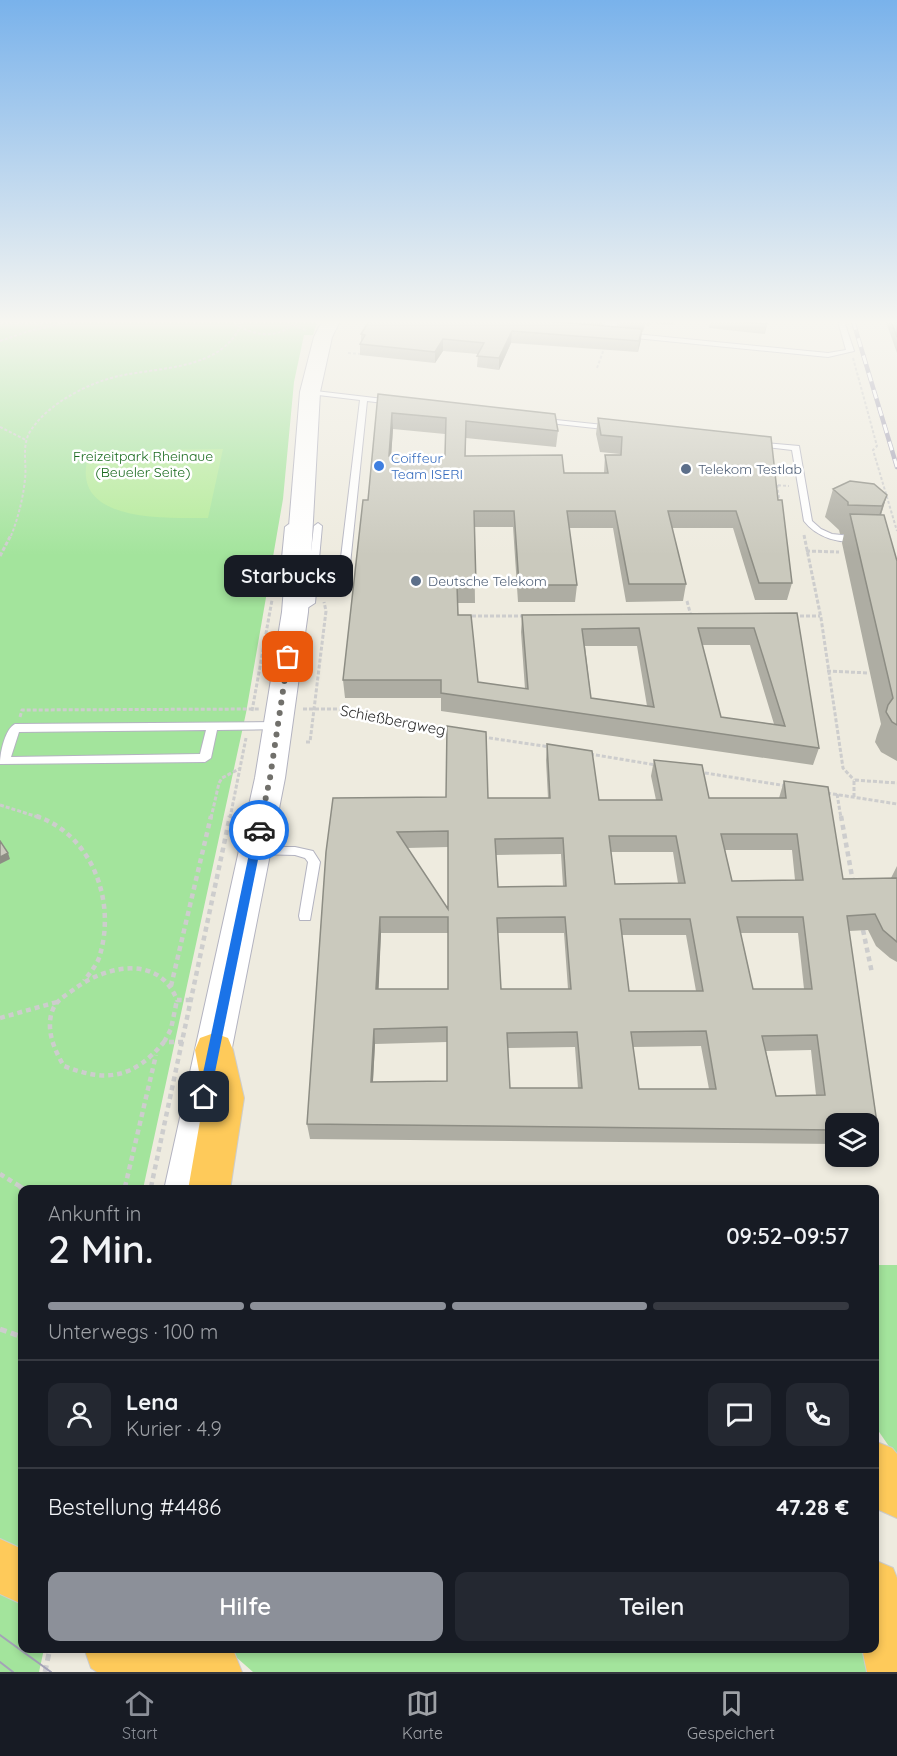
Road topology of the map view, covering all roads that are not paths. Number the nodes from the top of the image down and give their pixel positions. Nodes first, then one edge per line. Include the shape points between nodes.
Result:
1 (310, 399) edge
2 (364, 399) edge
3 (371, 399) edge
4 (400, 403) edge
5 (529, 418) edge
6 (621, 429) edge
7 (749, 443) edge
8 (318, 526) dead end
9 (289, 527) dead end
10 (863, 539) edge
11 (286, 570) dead end
12 (344, 574) dead end
13 (289, 608) junction
14 (213, 726) junction
15 (278, 726) junction
16 (254, 851) junction
17 (305, 916) dead end
18 (199, 1046) junction
19 (185, 1185) edge
20 (209, 1185) edge
21 (879, 1472) edge
22 (897, 1492) edge
23 (879, 1605) edge
24 (894, 1672) edge

1 - 13 street via 303,521
2 - 12 lane
3 - 4 lane
5 - 6 lane
7 - 10 lane via 796,448 808,521 820,534
8 - 13 lane via 310,603
9 - 11 lane
13 - 15 street
14 - 14 lane via 205,758 4,761 15,728
14 - 15 lane
15 - 16 street
16 - 17 lane via 309,854 314,862
16 - 18 street
18 - 19 street
18 - 20 highway via 224,1098
21 - 22 highway
23 - 24 highway

